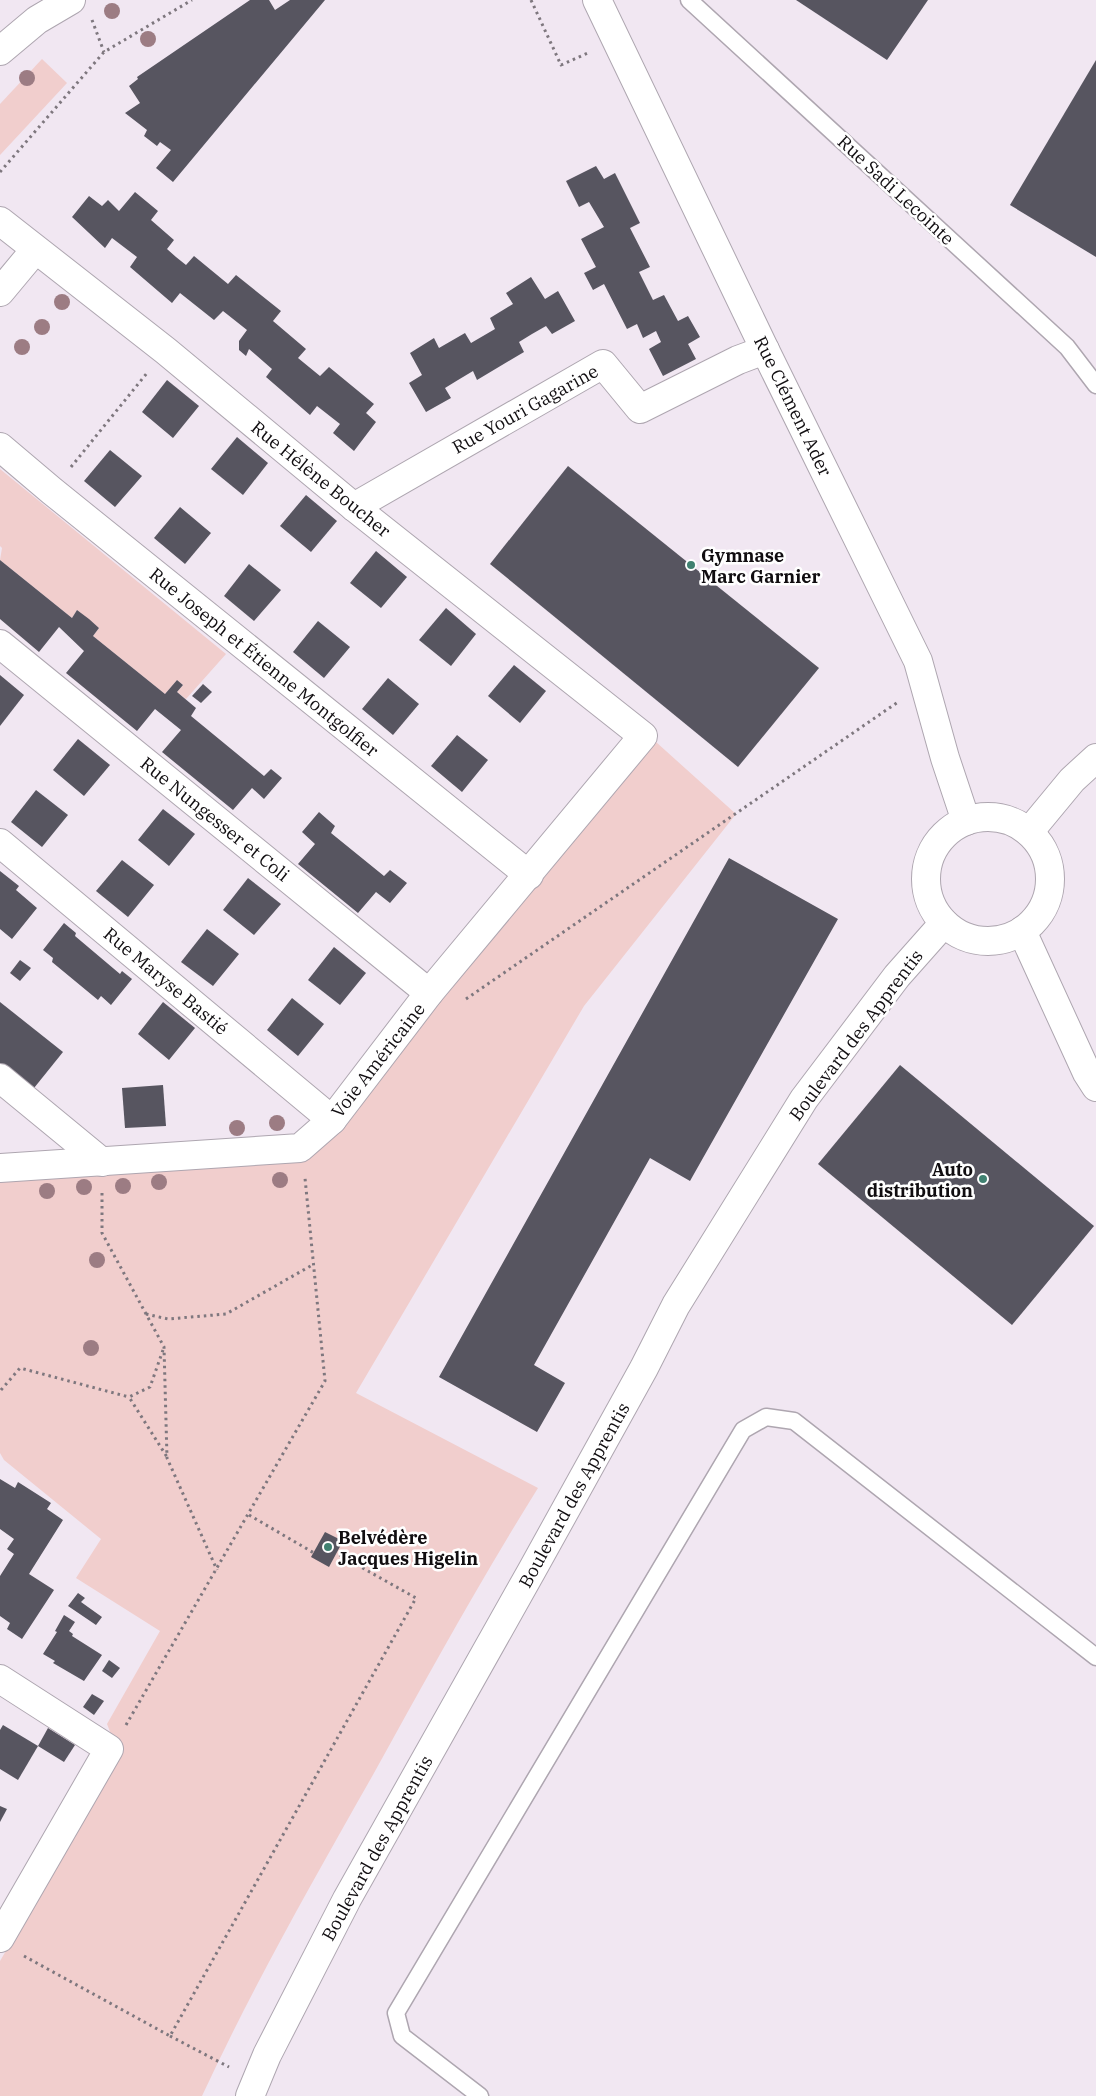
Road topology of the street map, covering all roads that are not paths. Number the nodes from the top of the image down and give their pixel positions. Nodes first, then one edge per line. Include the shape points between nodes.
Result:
1 (71, 0) edge
2 (597, 0) edge
3 (689, 0) edge
4 (34, 10) edge
5 (0, 51) edge
6 (0, 221) edge
7 (35, 250) junction
8 (0, 292) edge
9 (765, 350) junction
10 (1096, 385) edge
11 (0, 447) edge
12 (354, 506) junction
13 (0, 644) edge
14 (643, 736) joint
15 (1096, 758) edge
16 (966, 821) junction
17 (1029, 832) junction
18 (0, 843) edge
19 (529, 875) junction
20 (944, 922) junction
21 (1022, 931) junction
22 (430, 993) junction
23 (0, 1078) edge
24 (1096, 1087) edge
25 (332, 1120) junction
26 (102, 1162) junction
27 (0, 1168) edge
28 (1096, 1657) edge
29 (0, 1678) edge
30 (9, 1945) edge
31 (250, 2096) edge
32 (480, 2096) edge

1 - 4 street
2 - 9 street, Rue Clément Ader
3 - 10 lane, Rue Sadi Lecointe via 1067,347
4 - 5 street
6 - 7 street, Rue Hélène Boucher
7 - 8 street
7 - 12 street, Rue Hélène Boucher via 166,351
9 - 12 street, Rue Youri Gagarine via 640,409 603,364
9 - 16 street, Rue Clément Ader via 918,660
11 - 19 street, Rue Joseph et Étienne Montgolfier
12 - 14 street, Rue Hélène Boucher
13 - 22 street, Rue Nungesser et Coli
14 - 19 street, Voie Américaine
15 - 17 street via 1072,780
16 - 17 street via 1000,817
16 - 20 street via 948,831 935,846 927,866 926,886 932,906
17 - 21 street via 1049,864 1050,884 1046,902
18 - 25 street, Rue Maryse Bastié
19 - 22 street, Voie Américaine
20 - 21 street via 961,934 981,940 1002,939
20 - 31 street, Boulevard des Apprentis via 897,976 804,1099 676,1305 644,1368 347,1899 267,2055
21 - 24 street
22 - 25 street, Voie Américaine
23 - 26 street
25 - 26 street, Voie Américaine via 300,1148
26 - 27 street
28 - 32 lane via 794,1421 766,1416 743,1430 396,2013 402,2036
29 - 30 street via 109,1750

